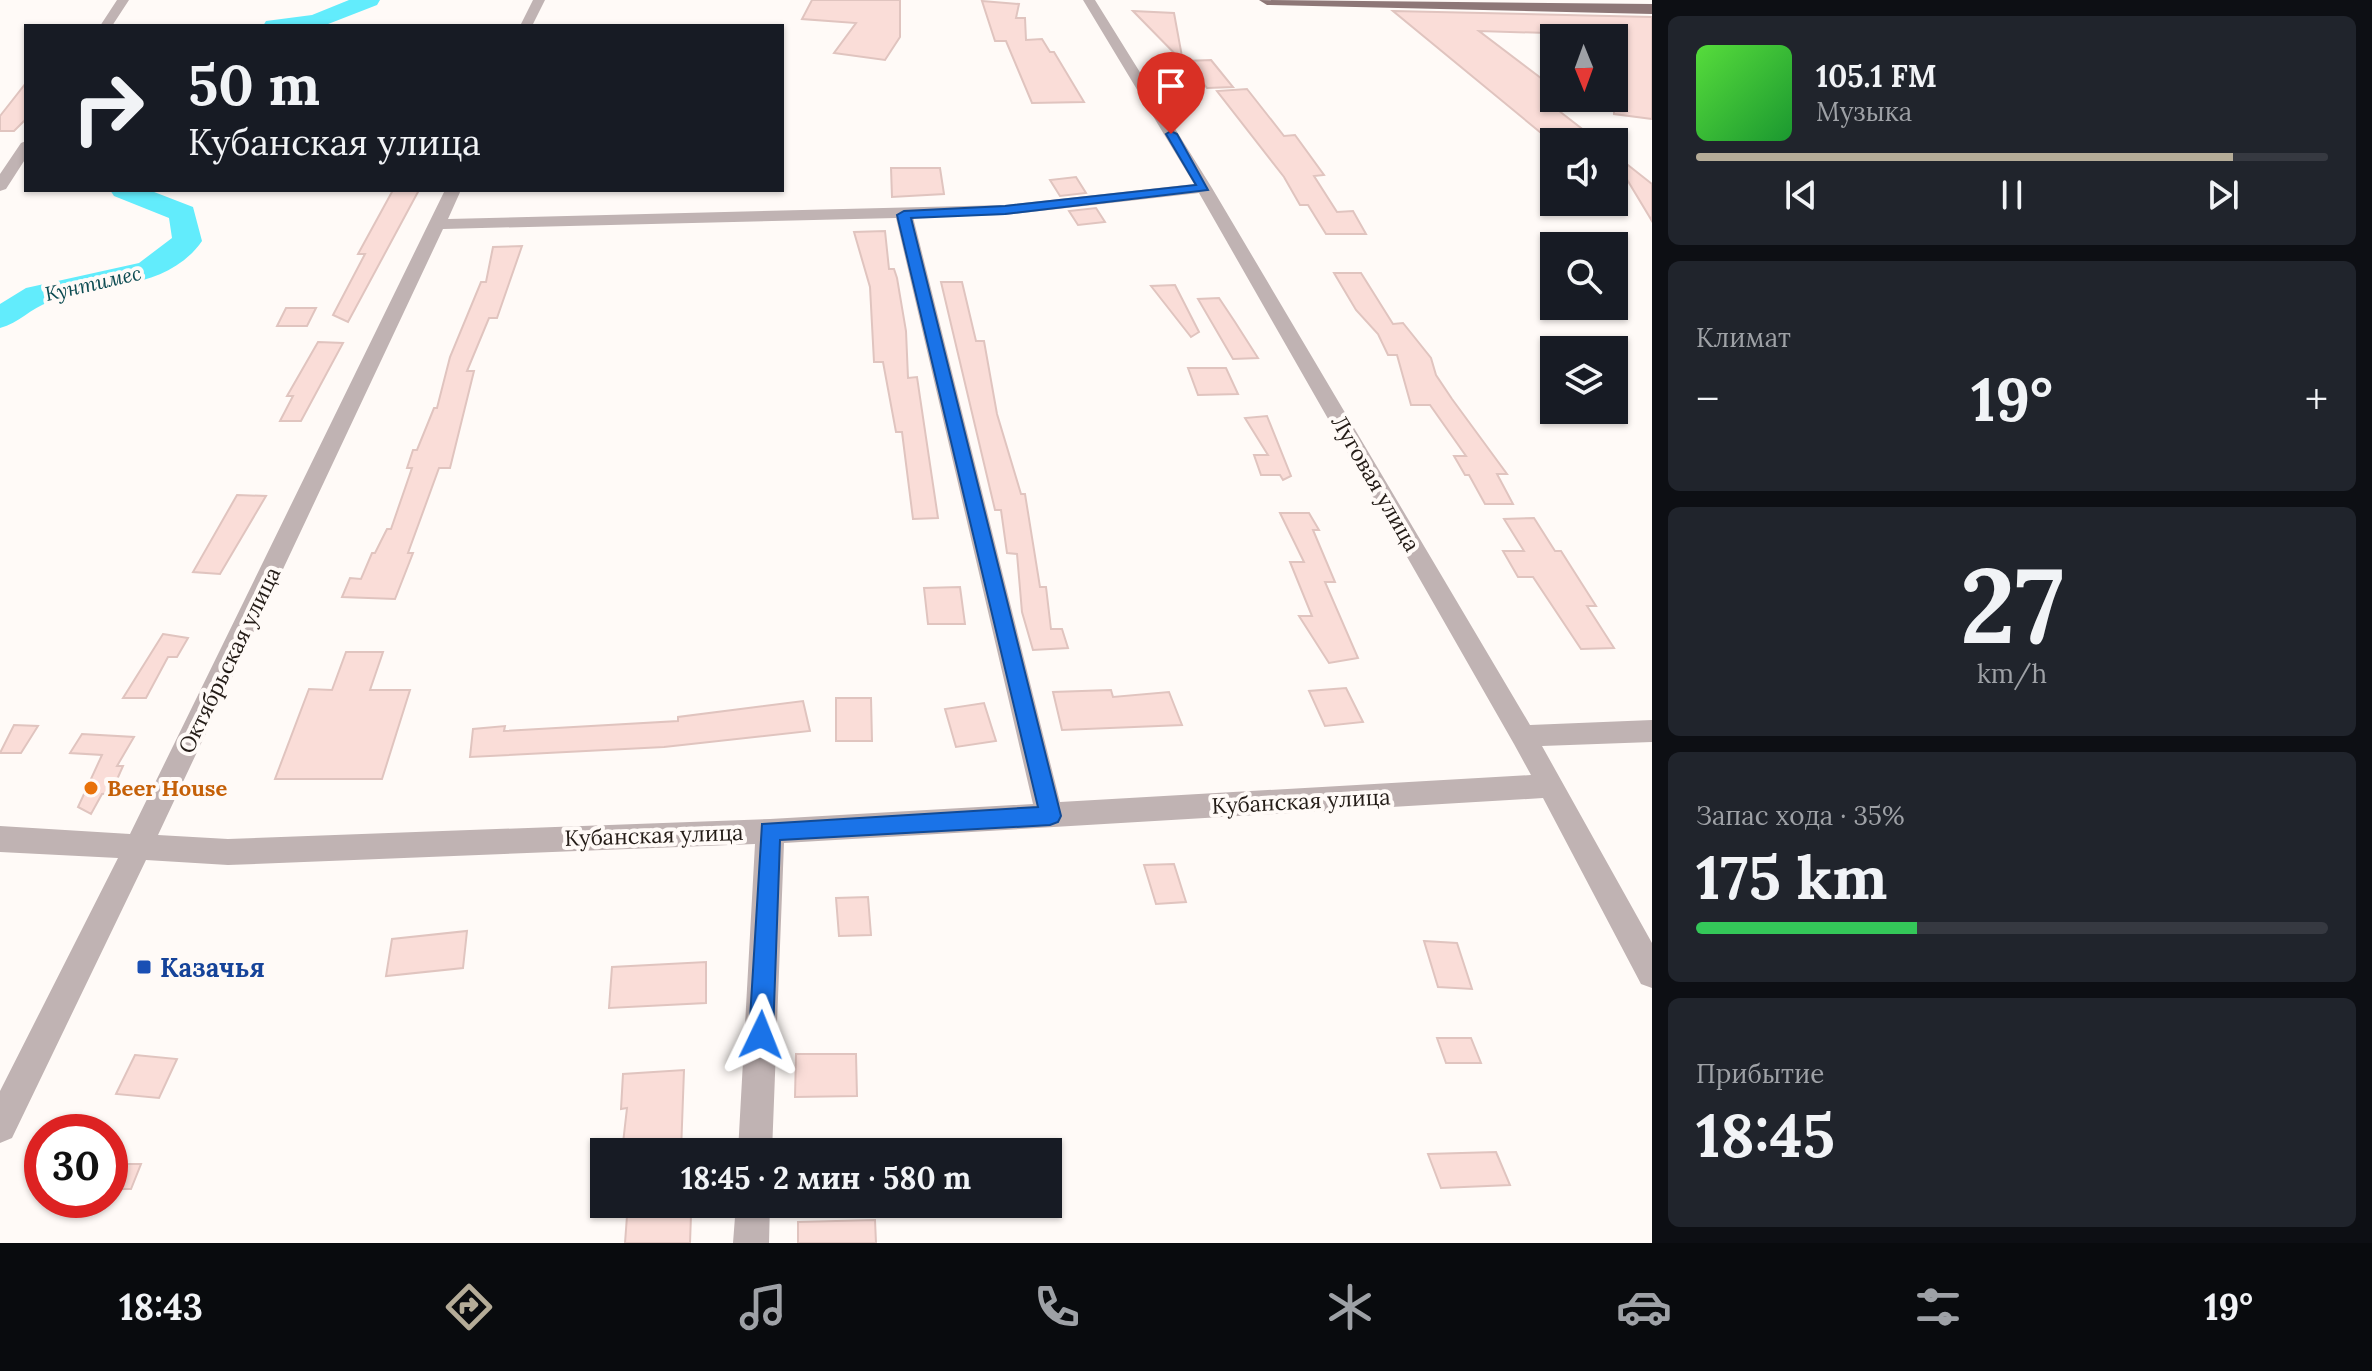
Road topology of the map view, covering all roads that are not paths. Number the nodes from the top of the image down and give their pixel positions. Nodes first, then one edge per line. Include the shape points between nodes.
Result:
1 (123, 0) edge
2 (539, 0) edge
3 (1089, 0) edge
4 (1267, 0) edge
5 (1299, 0) edge
6 (1652, 9) edge
7 (107, 24) edge
8 (527, 24) edge
9 (24, 149) edge
10 (0, 186) edge
11 (1204, 188) junction
12 (452, 192) edge
13 (904, 215) junction
14 (438, 224) junction
15 (1652, 731) edge
16 (1523, 736) junction
17 (1547, 786) junction
18 (1050, 816) junction
19 (770, 831) junction
20 (0, 839) edge
21 (139, 846) junction
22 (1652, 973) edge
23 (0, 1126) edge
24 (756, 1138) edge
25 (752, 1218) edge
26 (751, 1243) edge

1 - 7 street
2 - 8 street
3 - 11 street, Луговая улица
4 - 5 main road
5 - 6 main road
9 - 10 street
11 - 13 street via 1005,210
11 - 16 street, Луговая улица
12 - 14 street, Октябрьская улица
13 - 14 street
13 - 18 street
14 - 21 street, Октябрьская улица
15 - 16 street
16 - 17 street, Луговая улица
17 - 18 street, Кубанская улица
17 - 22 street, Луговая улица
18 - 19 street, Кубанская улица
19 - 21 street, Кубанская улица via 228,852
19 - 24 street
20 - 21 street, Кубанская улица
21 - 23 street, Октябрьская улица
25 - 26 street

